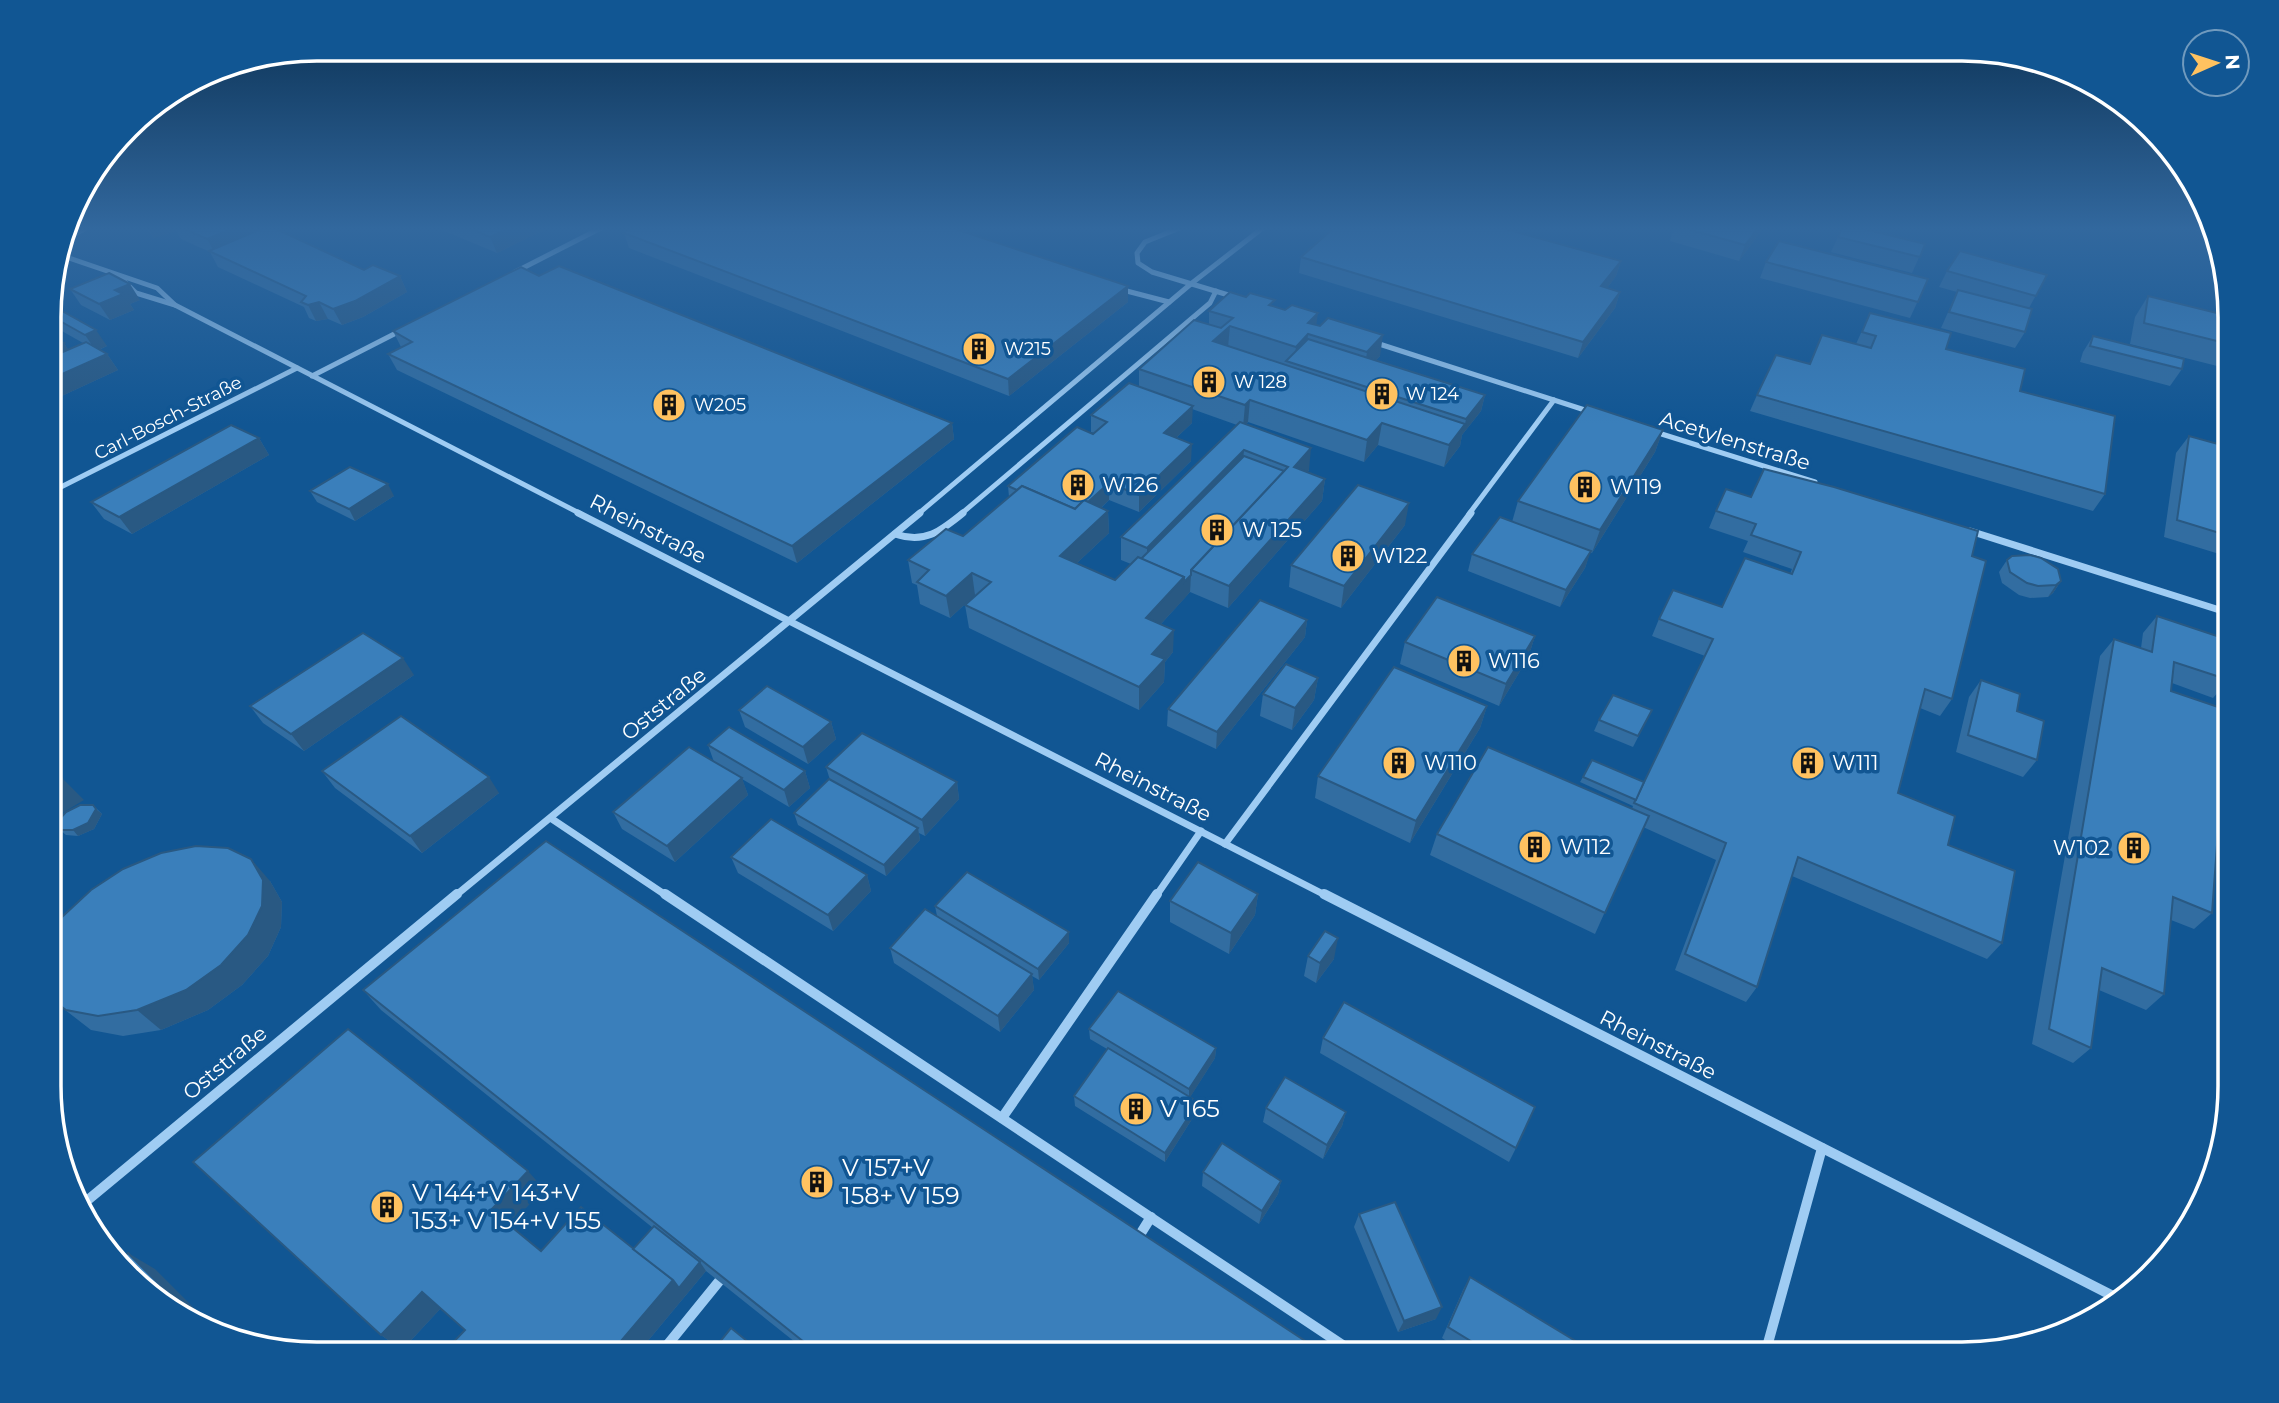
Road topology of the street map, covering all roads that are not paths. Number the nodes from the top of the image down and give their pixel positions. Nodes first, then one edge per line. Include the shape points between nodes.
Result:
1 (137, 292) edge
2 (165, 292) edge
3 (1131, 292) edge
4 (1181, 292) edge
5 (1215, 292) edge
6 (1223, 292) edge
7 (1242, 299) edge
8 (1169, 302) junction
9 (175, 305) junction
10 (406, 327) edge
11 (1372, 341) edge
12 (298, 368) junction
13 (312, 376) junction
14 (1554, 400) junction
15 (1604, 416) edge
16 (1642, 428) edge
17 (1826, 486) edge
18 (61, 487) edge
19 (1958, 527) edge
20 (895, 534) junction
21 (2218, 609) edge
22 (790, 622) junction
23 (552, 819) junction
24 (1201, 831) junction
25 (1225, 844) junction
26 (1002, 1118) junction
27 (1822, 1147) junction
28 (88, 1200) edge
29 (1151, 1217) junction
30 (1130, 1251) edge
31 (715, 1265) edge
32 (725, 1274) junction
33 (736, 1282) edge
34 (2110, 1295) edge
35 (670, 1342) edge
36 (1338, 1342) edge
37 (1768, 1342) edge

1 - 9 street, Rheinstraße
2 - 9 street, Rheinstraße
3 - 8 street
4 - 8 street, Oststraße
5 - 20 street via 1210,303 939,533 924,539
6 - 7 street
8 - 20 street, Oststraße
9 - 12 street, Rheinstraße
10 - 13 street
11 - 14 street
12 - 13 street, Rheinstraße
12 - 18 street, Carl-Bosch-Straße
13 - 22 street, Rheinstraße
14 - 15 street
14 - 25 street
16 - 17 street, Acetylenstraße
19 - 21 street
20 - 22 street, Oststraße
22 - 23 street, Oststraße
22 - 24 street, Rheinstraße
23 - 26 street
23 - 28 street, Oststraße
24 - 25 street, Rheinstraße
24 - 26 street
25 - 27 street, Rheinstraße
26 - 29 street
27 - 34 street, Rheinstraße
27 - 37 street
29 - 30 street
29 - 36 street
31 - 32 street
32 - 33 street
32 - 35 street

